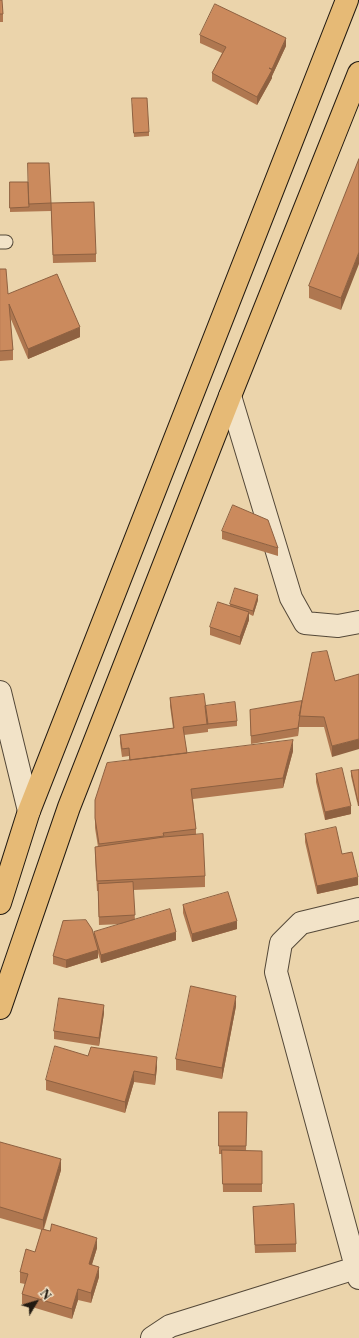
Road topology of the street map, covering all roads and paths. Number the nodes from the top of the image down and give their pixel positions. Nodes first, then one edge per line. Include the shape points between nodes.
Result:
1 (347, 0) edge
2 (359, 73) edge
3 (230, 396) junction
4 (359, 622) edge
5 (0, 692) edge
6 (29, 811) junction
7 (0, 903) edge
8 (359, 909) edge
9 (0, 1008) edge
10 (358, 1271) edge
11 (152, 1338) edge

1 - 6 highway
2 - 3 highway
3 - 4 street via 291,598 305,623 338,626
3 - 9 highway via 69,807
5 - 6 street
6 - 7 highway
8 - 10 street via 301,923 281,943 276,972
10 - 11 street via 170,1326

